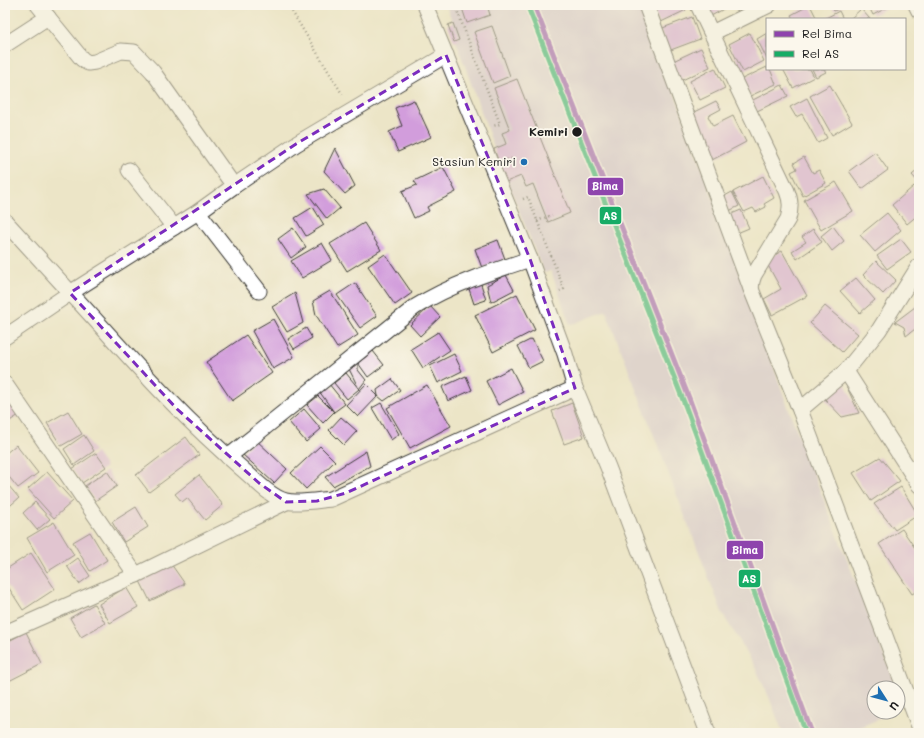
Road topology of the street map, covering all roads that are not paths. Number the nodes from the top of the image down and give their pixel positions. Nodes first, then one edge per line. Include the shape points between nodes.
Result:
1 (38, 5) edge
2 (425, 5) edge
3 (646, 5) edge
4 (698, 5) edge
5 (769, 5) edge
6 (916, 5) edge
7 (919, 11) edge
8 (48, 17) junction
9 (712, 34) junction
10 (5, 45) edge
11 (446, 55) junction
12 (129, 170) dead end
13 (234, 186) junction
14 (198, 212) junction
15 (5, 221) edge
16 (174, 227) junction
17 (530, 259) junction
18 (918, 270) edge
19 (751, 290) junction
20 (259, 291) dead end
21 (70, 292) junction
22 (5, 337) edge
23 (846, 371) junction
24 (5, 384) edge
25 (575, 388) junction
26 (800, 410) junction
27 (228, 457) junction
28 (919, 485) edge
29 (286, 502) junction
30 (136, 575) junction
31 (5, 633) edge
32 (919, 726) edge
33 (708, 733) edge

1 - 8 street
2 - 11 street
3 - 19 street
4 - 9 street
5 - 9 street
6 - 7 street
8 - 10 street
8 - 13 street via 82,59 88,62 95,62 121,51 134,52 153,72
9 - 19 street via 790,200 788,219 754,275
11 - 13 street via 296,144
11 - 17 street
12 - 16 street
13 - 14 street
14 - 16 street
14 - 20 street
15 - 21 street
16 - 21 street
17 - 25 street
17 - 27 street via 474,278 426,300
18 - 23 street via 879,330
19 - 26 street
21 - 22 street
21 - 27 street via 177,409
23 - 26 street
23 - 28 street
24 - 30 street
25 - 29 street via 331,499
25 - 33 street via 608,467
26 - 32 street
27 - 29 street via 274,496
29 - 30 street
30 - 31 street

